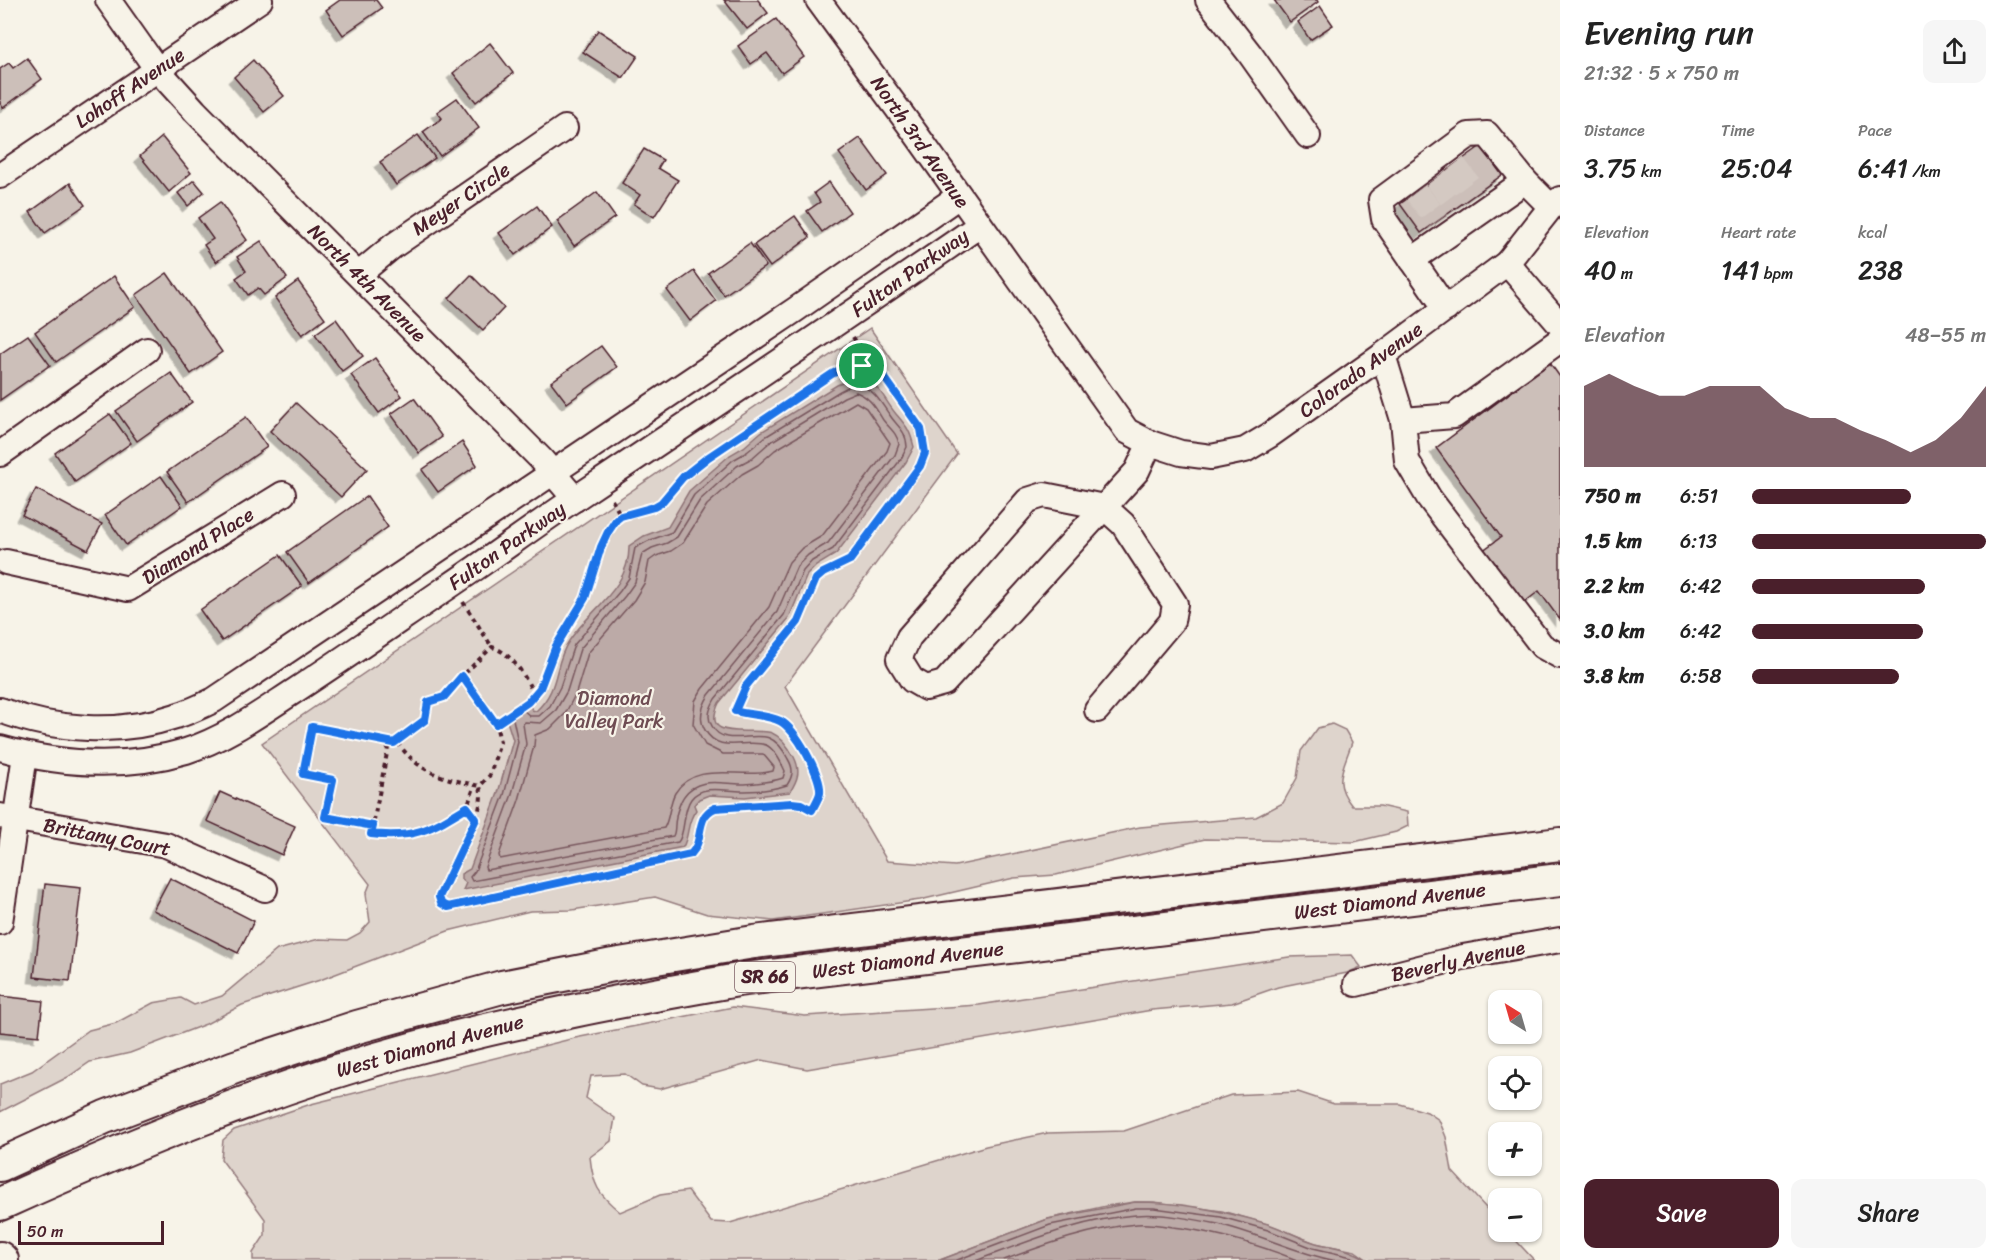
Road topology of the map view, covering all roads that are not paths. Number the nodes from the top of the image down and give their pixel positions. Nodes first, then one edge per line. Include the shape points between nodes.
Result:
1 (108, 0) edge
2 (260, 0) edge
3 (818, 0) edge
4 (1208, 0) edge
5 (156, 68) junction
6 (565, 128) dead end
7 (1308, 136) dead end
8 (0, 176) edge
9 (1525, 181) junction
10 (959, 196) junction
11 (1556, 203) edge
12 (980, 225) junction
13 (1412, 260) junction
14 (1507, 263) junction
15 (359, 274) junction
16 (1446, 309) junction
17 (1557, 316) edge
18 (1560, 340) edge
19 (147, 350) dead end
20 (1383, 355) junction
21 (1403, 420) junction
22 (1127, 431) joint
23 (1150, 443) junction
24 (0, 454) edge
25 (552, 472) junction
26 (283, 494) dead end
27 (575, 499) junction
28 (1104, 507) junction
29 (2, 561) edge
30 (1560, 656) edge
31 (245, 681) junction
32 (0, 710) edge
33 (1097, 710) dead end
34 (265, 711) junction
35 (0, 748) edge
36 (25, 755) junction
37 (7, 818) edge
38 (1560, 844) edge
39 (1560, 880) edge
40 (265, 889) dead end
41 (0, 922) edge
42 (1560, 940) edge
43 (1356, 984) dead end
44 (0, 1165) edge
45 (0, 1204) edge

1 - 5 street, North 4th Avenue
2 - 5 street, Lohoff Avenue
3 - 10 street, North 3rd Avenue
4 - 7 street
5 - 8 street, Lohoff Avenue
5 - 15 street, North 4th Avenue
6 - 15 street, Meyer Circle via 393,246
9 - 11 street
9 - 13 street via 1462,214
9 - 13 street via 1487,134 1469,135 1441,165 1412,186 1381,200 1384,219
10 - 12 street, North 3rd Avenue
10 - 25 street, Fulton Parkway
11 - 14 street, Colorado Avenue
12 - 22 street, North 3rd Avenue
12 - 27 street, Fulton Parkway
13 - 16 street
14 - 16 street, Colorado Avenue
14 - 17 street
15 - 25 street, North 4th Avenue
16 - 20 street, Colorado Avenue
18 - 21 street via 1454,416
19 - 24 street
20 - 21 street
20 - 23 street, Colorado Avenue via 1245,450 1211,457
21 - 30 street via 1407,461 1429,498 1542,646
22 - 23 street, Colorado Avenue
23 - 28 street via 1137,471
25 - 27 street, North 4th Avenue
25 - 31 street, Fulton Parkway
26 - 29 street, Diamond Place via 128,589
27 - 34 street, Fulton Parkway
28 - 28 street via 944,683 926,688 912,680 899,658 909,637 1028,500 1044,495
28 - 33 street via 1123,524 1175,604 1172,621
31 - 32 street, Fulton Parkway via 177,716 122,727 62,726
31 - 34 street
34 - 36 street, Fulton Parkway via 230,732 161,757 95,763
35 - 36 street, Fulton Parkway
36 - 37 street
37 - 40 street, Brittany Court via 166,845
37 - 41 street
38 - 44 main road, West Diamond Avenue / SR 66 via 754,942 502,987 357,1027 235,1067 105,1117
39 - 45 main road, West Diamond Avenue / SR 66 via 738,981 609,1003 414,1048 326,1074 125,1148
42 - 43 street, Beverly Avenue via 1463,957

